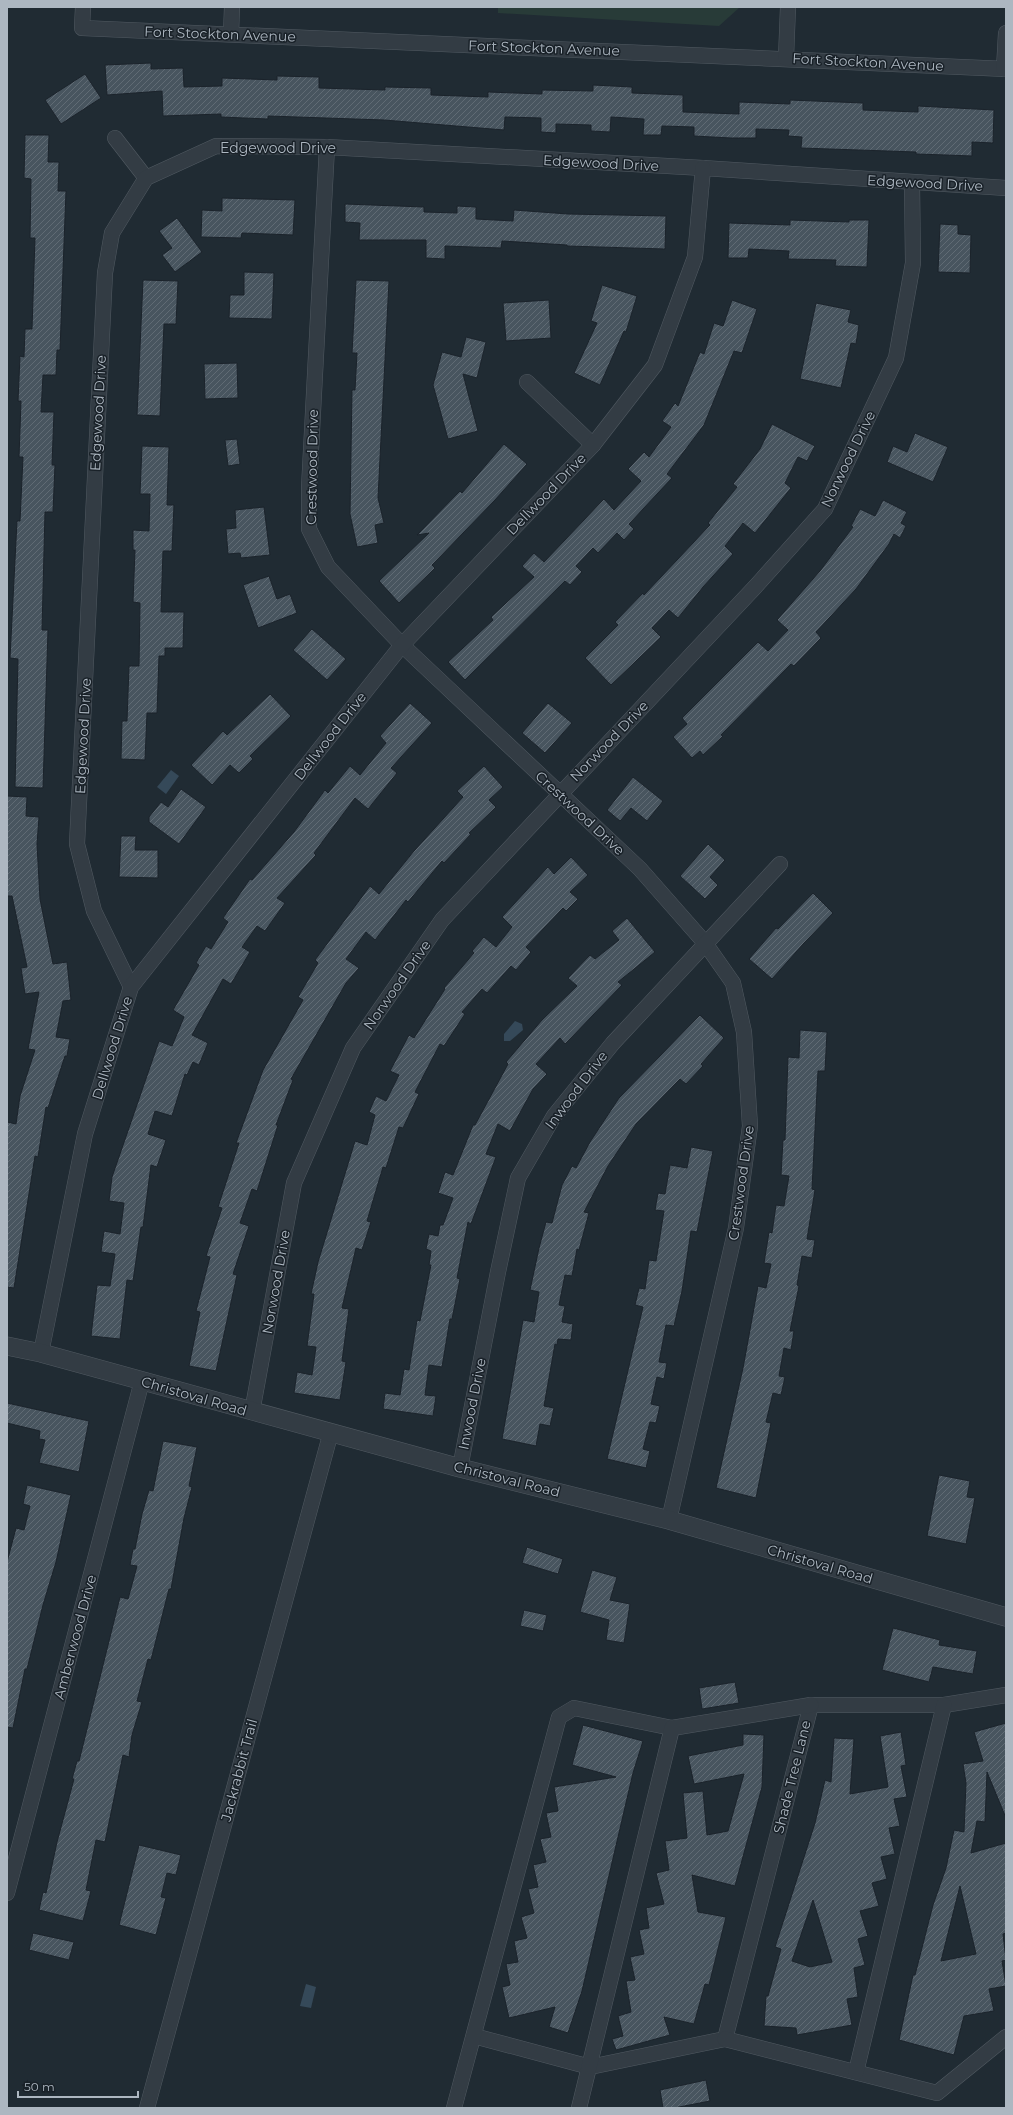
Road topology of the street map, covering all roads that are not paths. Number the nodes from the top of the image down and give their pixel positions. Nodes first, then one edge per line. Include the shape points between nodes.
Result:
1 (83, 7) edge
2 (232, 7) edge
3 (788, 7) edge
4 (1006, 33) edge
5 (231, 34) junction
6 (786, 58) junction
7 (1005, 69) edge
8 (115, 138) dead end
9 (327, 147) junction
10 (704, 168) junction
11 (146, 178) junction
12 (912, 183) junction
13 (1006, 188) edge
14 (528, 382) dead end
15 (593, 445) junction
16 (402, 645) junction
17 (559, 794) junction
18 (780, 864) dead end
19 (705, 942) junction
20 (131, 987) junction
21 (7, 1346) edge
22 (41, 1353) junction
23 (142, 1381) junction
24 (252, 1412) junction
25 (331, 1432) junction
26 (460, 1468) junction
27 (669, 1520) junction
28 (1006, 1617) edge
29 (1006, 1695) edge
30 (811, 1705) junction
31 (944, 1705) junction
32 (672, 1728) junction
33 (7, 1893) edge
34 (474, 2036) junction
35 (1006, 2037) edge
36 (725, 2039) junction
37 (590, 2068) junction
38 (856, 2072) junction
39 (147, 2108) edge
40 (454, 2108) edge
41 (579, 2108) edge

1 - 5 street, Fort Stockton Avenue via 82,28
2 - 5 street
3 - 6 street
4 - 7 street
5 - 6 street, Fort Stockton Avenue
6 - 7 street, Fort Stockton Avenue
8 - 11 street
9 - 10 street, Edgewood Drive
9 - 11 street, Edgewood Drive via 216,146
9 - 16 street, Crestwood Drive via 309,529 328,567
10 - 12 street, Edgewood Drive
10 - 15 street, Dellwood Drive via 695,257 655,365
11 - 20 street, Edgewood Drive via 112,233 105,273 78,844 94,911
12 - 13 street, Edgewood Drive
12 - 17 street, Norwood Drive via 913,263 896,358 824,509 756,586
14 - 15 street
15 - 16 street, Dellwood Drive
16 - 17 street, Crestwood Drive
16 - 20 street, Dellwood Drive
17 - 19 street, Crestwood Drive via 640,869
17 - 24 street, Norwood Drive via 442,920 353,1048 294,1183
18 - 19 street, Inwood Drive
19 - 26 street, Inwood Drive via 613,1043 554,1116 518,1178
19 - 27 street, Crestwood Drive via 733,983 744,1032 750,1126 736,1228
20 - 22 street, Dellwood Drive via 85,1134
21 - 22 street, Christoval Road
22 - 23 street, Christoval Road
23 - 24 street, Christoval Road
23 - 33 street, Amberwood Drive
24 - 25 street, Christoval Road
25 - 26 street, Christoval Road
25 - 39 street, Jackrabbit Trail
26 - 27 street, Christoval Road
27 - 28 street, Christoval Road
29 - 31 street, Shade Tree Lane
30 - 31 street, Shade Tree Lane
30 - 32 street
30 - 36 street, Shade Tree Lane
31 - 38 street
32 - 34 street via 574,1708 559,1717
32 - 37 street
34 - 37 street
34 - 40 street
35 - 38 street via 937,2093
36 - 37 street
36 - 38 street
37 - 41 street

